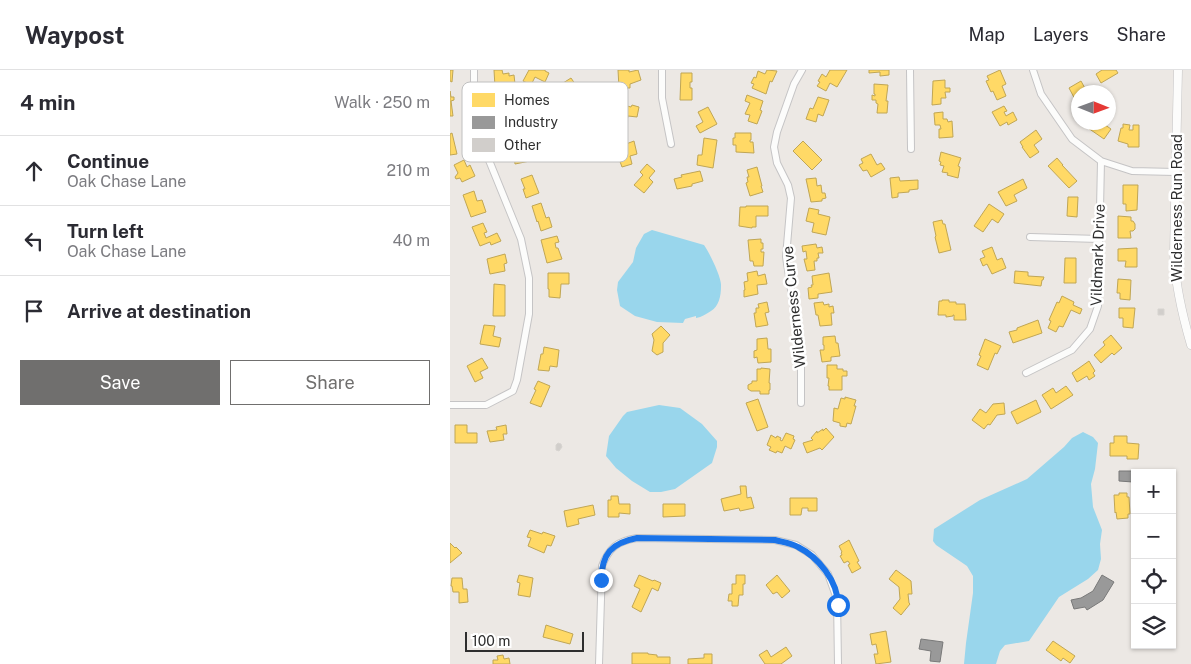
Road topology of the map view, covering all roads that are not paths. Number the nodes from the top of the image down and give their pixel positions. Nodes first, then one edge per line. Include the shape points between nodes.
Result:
1 (662, 70) edge
2 (802, 70) edge
3 (910, 70) edge
4 (1033, 70) edge
5 (1178, 70) edge
6 (671, 144) dead end
7 (911, 149) dead end
8 (1101, 161) junction
9 (490, 162) edge
10 (1175, 172) junction
11 (1030, 237) dead end
12 (1099, 239) junction
13 (1191, 345) edge
14 (1026, 373) dead end
15 (801, 403) dead end
16 (450, 405) edge
17 (599, 664) edge
18 (838, 664) edge

1 - 6 street via 662,98
2 - 15 street, Wilderness Curve via 776,132 774,147 791,198 786,257 801,355
3 - 7 street
4 - 8 street via 1041,94 1072,139
5 - 10 street, Wilderness Run Road
8 - 10 street via 1132,172
8 - 12 street, Vildmark Drive
9 - 16 street via 521,239 529,278 529,314 518,380 513,391 486,405
10 - 13 street, Wilderness Run Road via 1175,272
11 - 12 street
12 - 14 street, Vildmark Drive via 1098,306 1090,329 1072,350
17 - 18 street via 602,566 614,546 637,538 775,540 796,545 812,555 828,574 838,598

